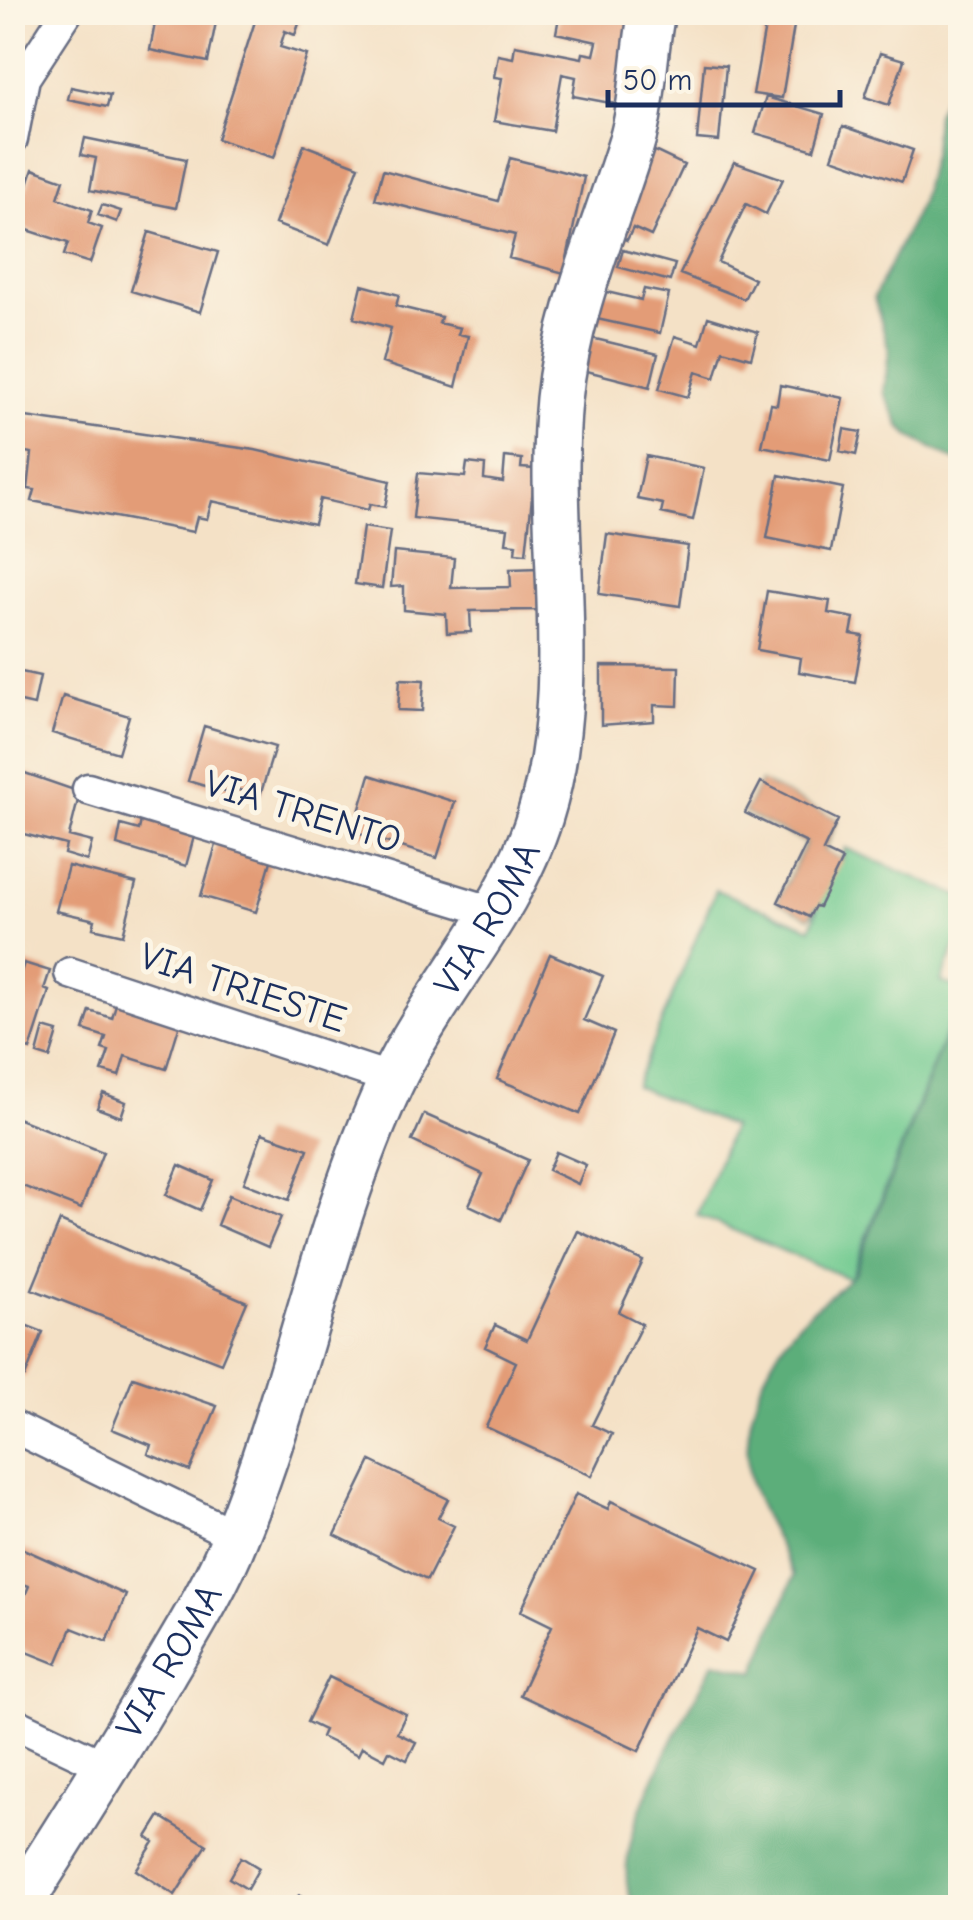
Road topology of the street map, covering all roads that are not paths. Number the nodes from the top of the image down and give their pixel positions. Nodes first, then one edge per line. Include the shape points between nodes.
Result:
1 (66, 12) edge
2 (652, 12) edge
3 (12, 139) edge
4 (88, 789) dead end
5 (494, 912) junction
6 (70, 973) dead end
7 (392, 1079) junction
8 (12, 1426) edge
9 (236, 1536) junction
10 (12, 1722) edge
11 (108, 1768) junction
12 (17, 1908) edge

1 - 3 street via 24,78
2 - 5 main road, VIA ROMA via 633,139 596,240 560,394 560,677 552,762 540,818
4 - 5 street, VIA TRENTO
5 - 7 main road, VIA ROMA
6 - 7 street, VIA TRIESTE
7 - 9 main road, VIA ROMA via 359,1158
8 - 9 street
9 - 11 main road, VIA ROMA via 212,1590
10 - 11 street, VIA ROMA
11 - 12 main road, VIA ROMA

